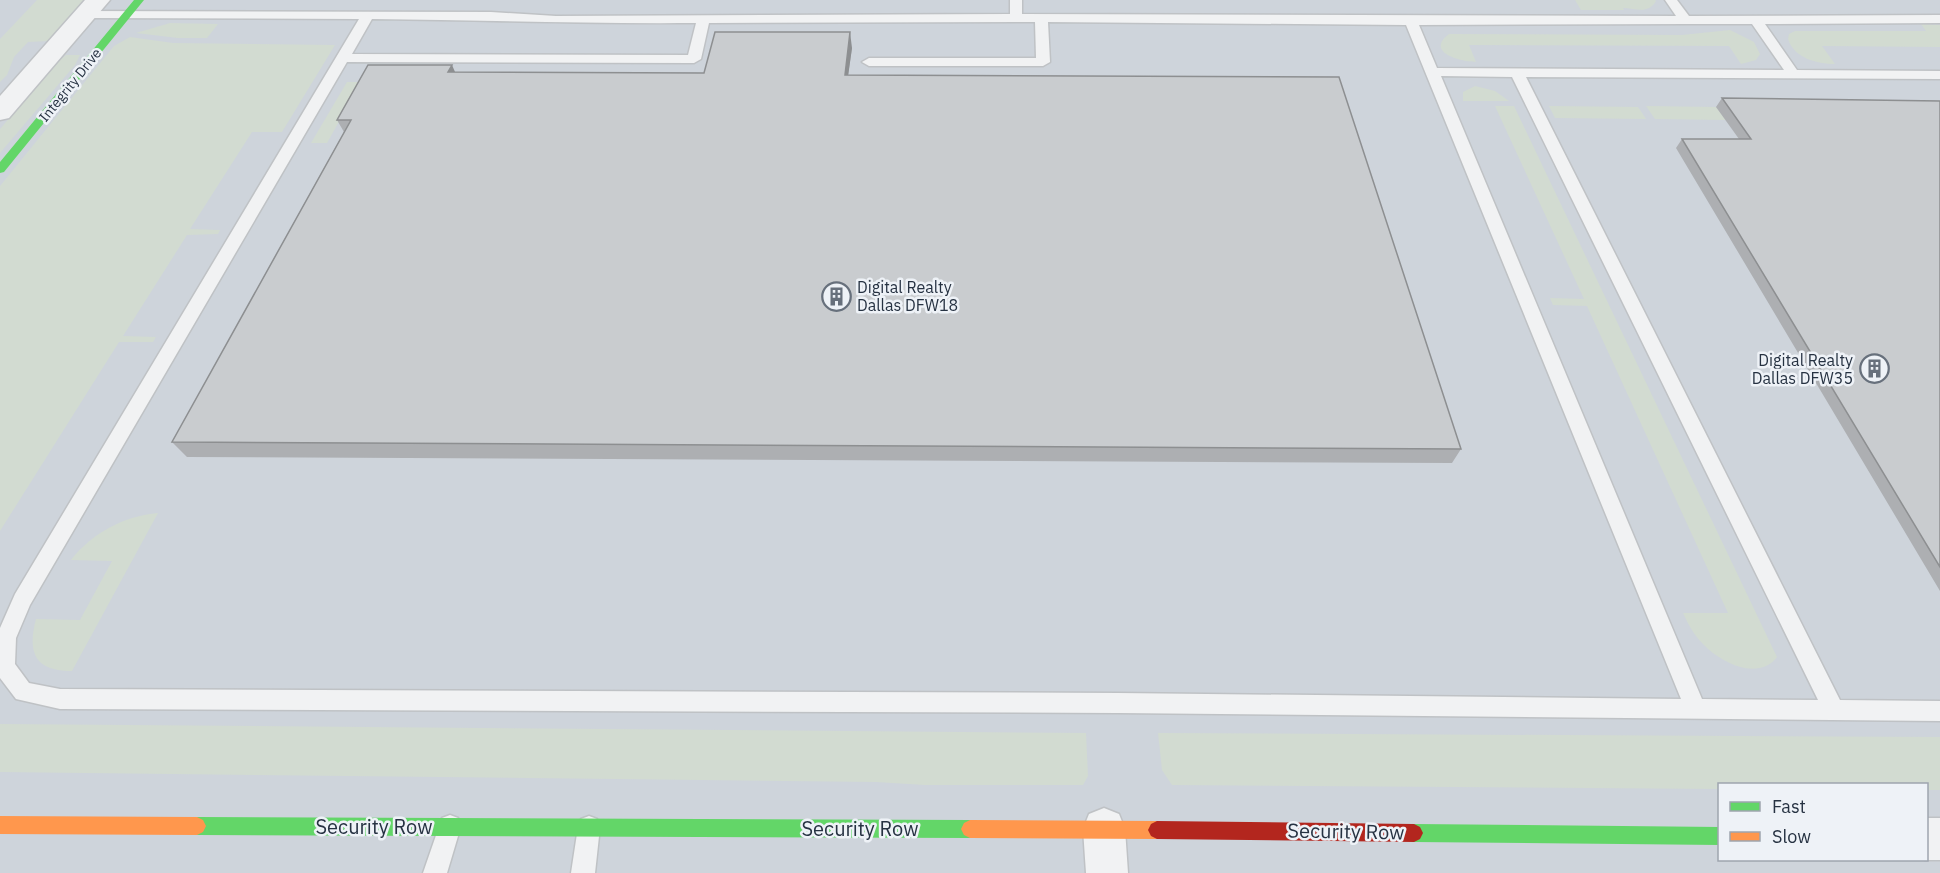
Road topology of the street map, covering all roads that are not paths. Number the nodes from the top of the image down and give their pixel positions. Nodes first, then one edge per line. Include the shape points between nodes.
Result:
1 (139, 0) edge
2 (1016, 0) edge
3 (1671, 0) edge
4 (92, 7) edge
5 (127, 14) junction
6 (368, 15) junction
7 (1016, 18) junction
8 (1755, 18) junction
9 (704, 19) junction
10 (1041, 19) junction
11 (1940, 19) edge
12 (1684, 20) junction
13 (1411, 21) junction
14 (343, 58) junction
15 (869, 62) dead end
16 (1433, 72) junction
17 (1517, 72) junction
18 (1794, 75) junction
19 (1940, 75) edge
20 (0, 112) edge
21 (0, 170) edge
22 (1696, 709) junction
23 (1834, 710) junction
24 (1940, 711) edge
25 (0, 825) edge
26 (450, 826) junction
27 (589, 827) junction
28 (1104, 829) junction
29 (1718, 836) edge
30 (435, 873) edge
31 (583, 873) edge
32 (1107, 873) edge

1 - 5 street, Integrity Drive
2 - 7 lane
3 - 12 lane
4 - 5 lane
4 - 20 street
5 - 6 lane
5 - 21 street, Integrity Drive
6 - 9 lane
6 - 14 lane
7 - 9 lane
7 - 10 lane
8 - 11 lane
8 - 12 lane
8 - 18 lane
9 - 14 lane via 694,59
10 - 13 lane
10 - 15 lane via 1043,62
12 - 13 lane
13 - 16 lane
14 - 22 lane via 22,600 6,638 4,667 23,692 60,699 1094,702
16 - 17 lane
16 - 22 lane
17 - 18 lane
17 - 23 lane
18 - 19 lane
22 - 23 lane
23 - 24 lane
25 - 26 street, Security Row
26 - 27 street, Security Row
26 - 30 lane
27 - 28 street, Security Row
27 - 31 lane
28 - 29 street, Security Row
28 - 32 street

